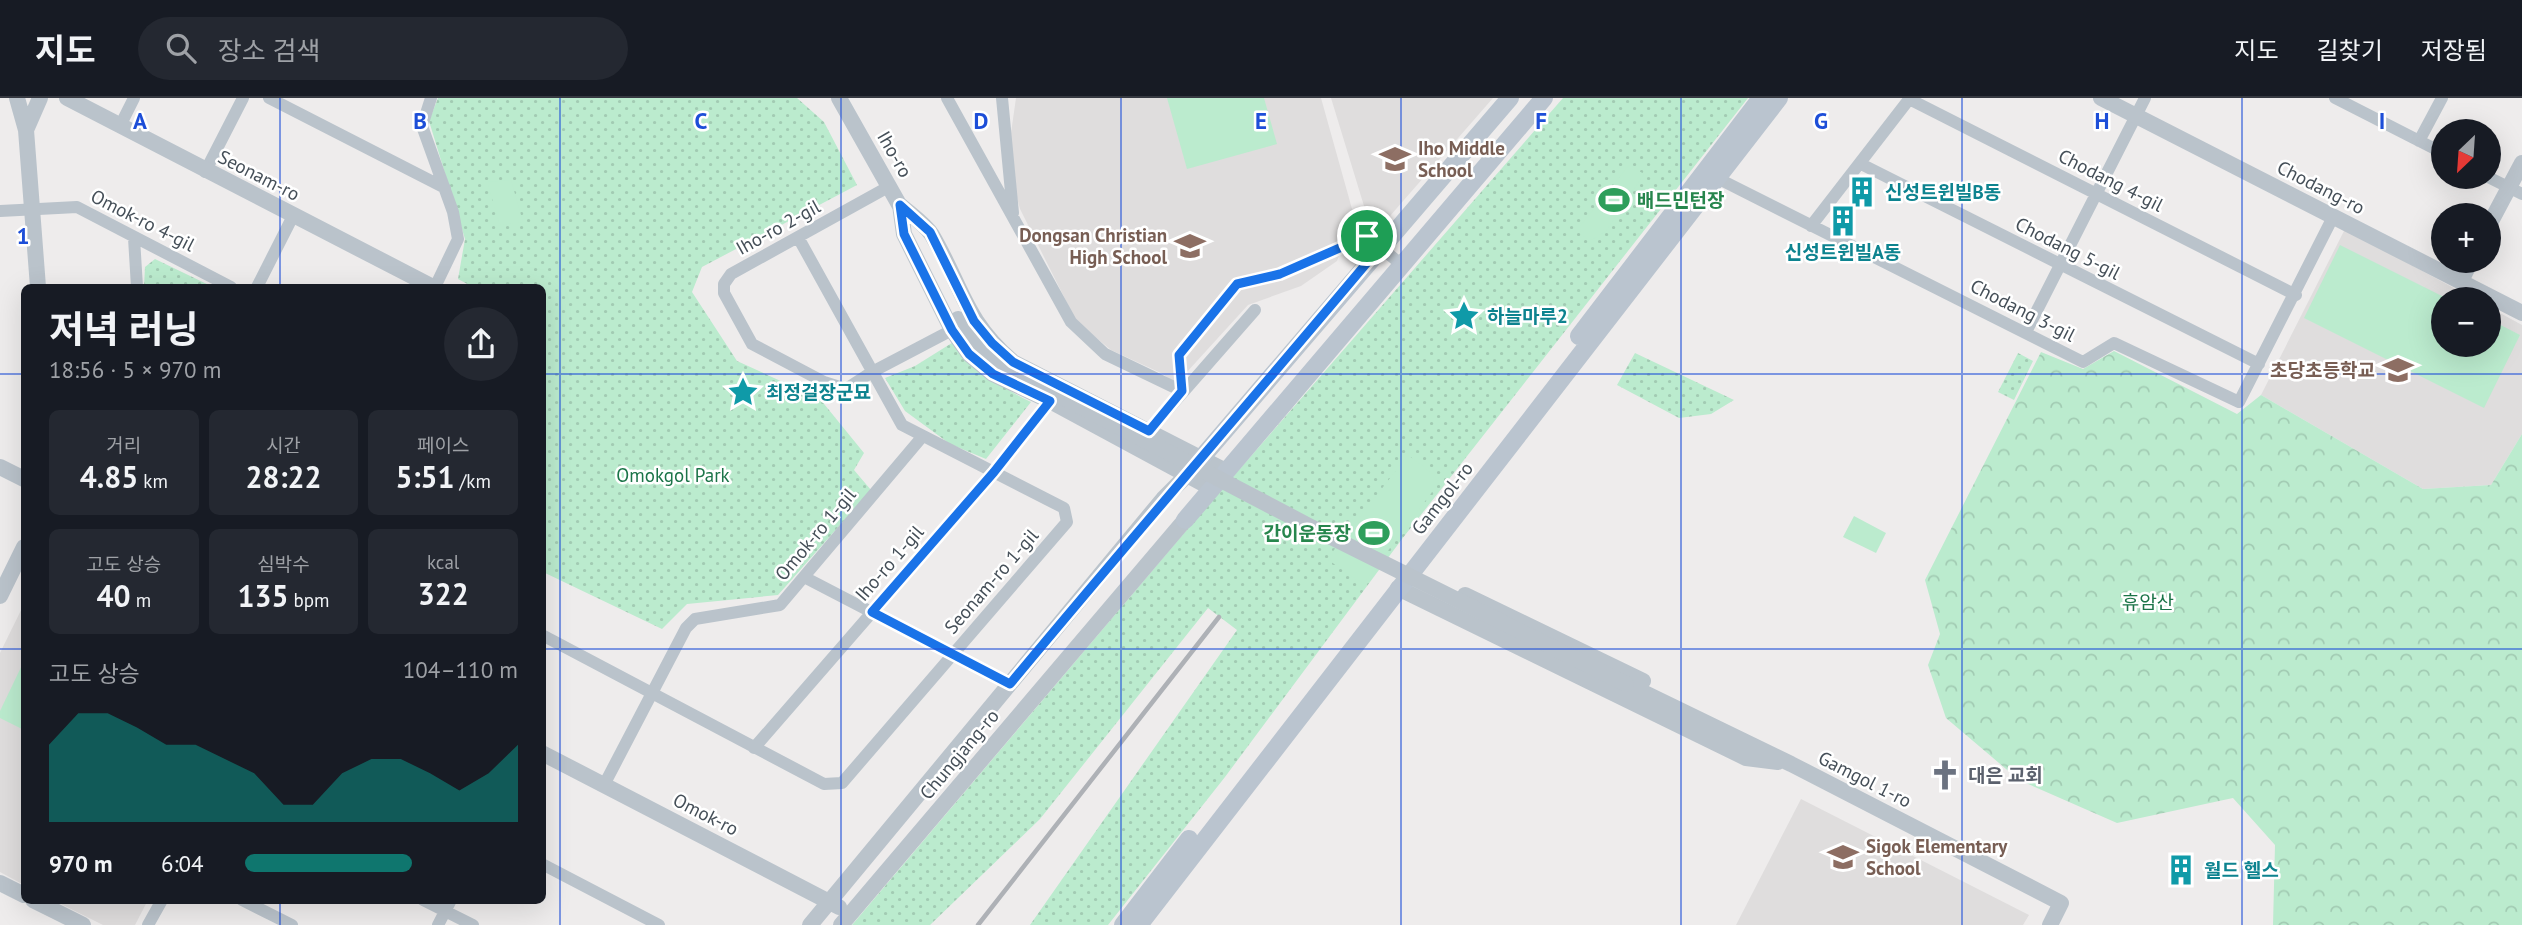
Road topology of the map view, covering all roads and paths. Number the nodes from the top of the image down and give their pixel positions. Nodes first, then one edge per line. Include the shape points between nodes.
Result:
1 (17, 98) edge
2 (23, 98) edge
3 (39, 98) edge
4 (67, 98) edge
5 (134, 98) edge
6 (243, 98) edge
7 (269, 98) edge
8 (431, 98) edge
9 (839, 98) edge
10 (947, 98) edge
11 (1002, 98) edge
12 (1510, 98) edge
13 (1544, 98) edge
14 (1761, 98) edge
15 (1779, 98) edge
16 (1910, 98) edge
17 (2101, 98) edge
18 (2145, 98) edge
19 (2335, 98) edge
20 (2442, 98) edge
21 (2136, 116) junction
22 (120, 126) junction
23 (26, 131) junction
24 (2419, 141) junction
25 (2431, 147) edge
26 (2522, 163) edge
27 (1861, 164) junction
28 (205, 172) junction
29 (1717, 178) junction
30 (890, 186) junction
31 (445, 188) junction
32 (2515, 191) edge
33 (2096, 194) junction
34 (900, 205) junction
35 (32, 208) junction
36 (2501, 210) edge
37 (0, 211) edge
38 (293, 216) junction
39 (1013, 216) junction
40 (2333, 217) junction
41 (1811, 226) junction
42 (134, 237) junction
43 (799, 239) junction
44 (1381, 246) junction
45 (1403, 266) junction
46 (2059, 266) junction
47 (2465, 273) edge
48 (2461, 281) junction
49 (38, 284) edge
50 (137, 284) edge
51 (225, 284) edge
52 (259, 284) edge
53 (428, 284) edge
54 (436, 284) edge
55 (2296, 295) junction
56 (1255, 310) dead end
57 (2522, 313) edge
58 (952, 330) junction
59 (2026, 332) junction
60 (2259, 364) junction
61 (872, 372) junction
62 (1182, 391) junction
63 (1050, 401) junction
64 (1149, 431) junction
65 (922, 437) junction
66 (1203, 458) junction
67 (0, 467) edge
68 (1226, 471) junction
69 (994, 472) junction
70 (1186, 476) junction
71 (21, 478) edge
72 (1211, 488) junction
73 (1185, 520) joint
74 (21, 553) edge
75 (1408, 568) junction
76 (804, 577) junction
77 (1394, 586) junction
78 (0, 596) edge
79 (872, 612) junction
80 (546, 637) edge
81 (953, 655) junction
82 (1010, 684) junction
83 (1626, 684) joint
84 (653, 692) junction
85 (754, 748) junction
86 (546, 755) edge
87 (1791, 764) junction
88 (604, 785) junction
89 (546, 866) edge
90 (0, 883) edge
91 (21, 894) edge
92 (830, 902) junction
93 (41, 904) edge
94 (160, 904) edge
95 (250, 904) edge
96 (448, 905) edge
97 (846, 919) edge
98 (83, 925) edge
99 (148, 925) edge
100 (292, 925) edge
101 (438, 925) edge
102 (473, 925) edge
103 (659, 925) edge
104 (810, 925) edge
105 (1123, 925) edge
106 (1139, 925) edge
107 (2050, 925) edge

1 - 23 street
2 - 3 street
3 - 23 street
4 - 22 street, Seonam-ro
5 - 22 street
6 - 28 street
7 - 31 street
8 - 31 street via 422,126
9 - 30 street, Iho-ro
10 - 39 street
11 - 39 street
12 - 44 main road, Chungjang-ro
13 - 45 main road, Chungjang-ro
14 - 75 main road, Gamgol-ro
15 - 29 main road, Gamgol-ro
16 - 27 street
16 - 33 street, Chodang 4-gil
17 - 21 street, Chodang-ro
18 - 21 street
19 - 24 street
20 - 24 street
21 - 33 street
21 - 40 street, Chodang-ro
22 - 28 street, Seonam-ro
23 - 35 street
24 - 25 street
26 - 32 street
27 - 41 street
27 - 46 street, Chodang 5-gil
28 - 38 street, Seonam-ro
29 - 41 street, Chodang 3-gil
29 - 75 main road, Gamgol-ro
30 - 34 street, Iho-ro
30 - 43 street, Iho-ro 2-gil
31 - 54 street via 458,239
32 - 36 street
33 - 46 street
33 - 55 street, Chodang 4-gil
34 - 58 street via 904,234
34 - 64 street via 930,232 974,321 992,343 1013,362
34 - 83 street, Iho-ro, bridge via 964,330 1007,368
35 - 37 street, Omok-ro 4-gil
35 - 42 street, Omok-ro 4-gil via 76,207
35 - 49 street
38 - 52 street
38 - 53 street, Seonam-ro
39 - 62 street via 1071,322 1105,354
40 - 48 street, Chodang-ro
40 - 55 street, Chodang 3-gil
41 - 59 street, Chodang 3-gil
42 - 50 street
42 - 51 street, Omok-ro 4-gil
43 - 61 street, Seonam-ro 1-gil
43 - 61 street, Iho-ro 2-gil via 732,275 724,284 724,293 751,344 846,389
44 - 45 street
44 - 62 street via 1367,236 1280,274 1237,284 1179,355
44 - 66 main road, Chungjang-ro
45 - 68 main road, Chungjang-ro
46 - 59 street
46 - 60 street, Chodang 5-gil
47 - 48 street
48 - 57 street, Chodang-ro
55 - 60 street, Chodang 3-gil
56 - 62 street
58 - 61 street, Iho-ro 2-gil
58 - 63 street via 969,354 993,374
59 - 60 street, Chodang 3-gil via 2083,362 2114,343 2239,402
61 - 65 street, Seonam-ro 1-gil via 902,425
62 - 64 street
63 - 69 street, Iho-ro 1-gil
63 - 70 street
64 - 66 street
65 - 69 street, Seonam-ro 1-gil
65 - 76 street, Omok-ro 1-gil
66 - 68 street
66 - 70 main road, Chungjang-ro
67 - 71 street
68 - 72 main road, Chungjang-ro
69 - 79 street, Iho-ro 1-gil
69 - 81 street, Seonam-ro 1-gil via 1064,509 1067,522
70 - 72 street
70 - 82 street, Chungjang-ro
72 - 73 main road, Chungjang-ro
73 - 97 street, Chungjang-ro
74 - 78 street
75 - 77 main road, Gamgol-ro
75 - 87 street via 1760,737
76 - 79 street
76 - 84 street, Omok-ro 1-gil via 780,605 695,619
77 - 87 street via 1746,758
77 - 105 main road, Gamgol-ro
77 - 106 main road, Gamgol-ro
79 - 81 street
79 - 85 street, Iho-ro 1-gil
80 - 84 street, Seonam-ro 1-gil
81 - 82 street
81 - 85 street, Seonam-ro 1-gil via 842,783 824,784
82 - 92 street, Chungjang-ro
83 - 87 street, Gamgol 1-ro
84 - 85 street, Seonam-ro 1-gil
84 - 88 street, Omok-ro 1-gil
86 - 88 street, Omok-ro
87 - 107 street, Gamgol 1-ro via 2061,902
88 - 92 street, Omok-ro
89 - 103 street
90 - 91 street
92 - 97 street, Omok-ro
92 - 104 street, Chungjang-ro
93 - 98 street
94 - 99 street
95 - 100 street
96 - 101 street
96 - 102 street

